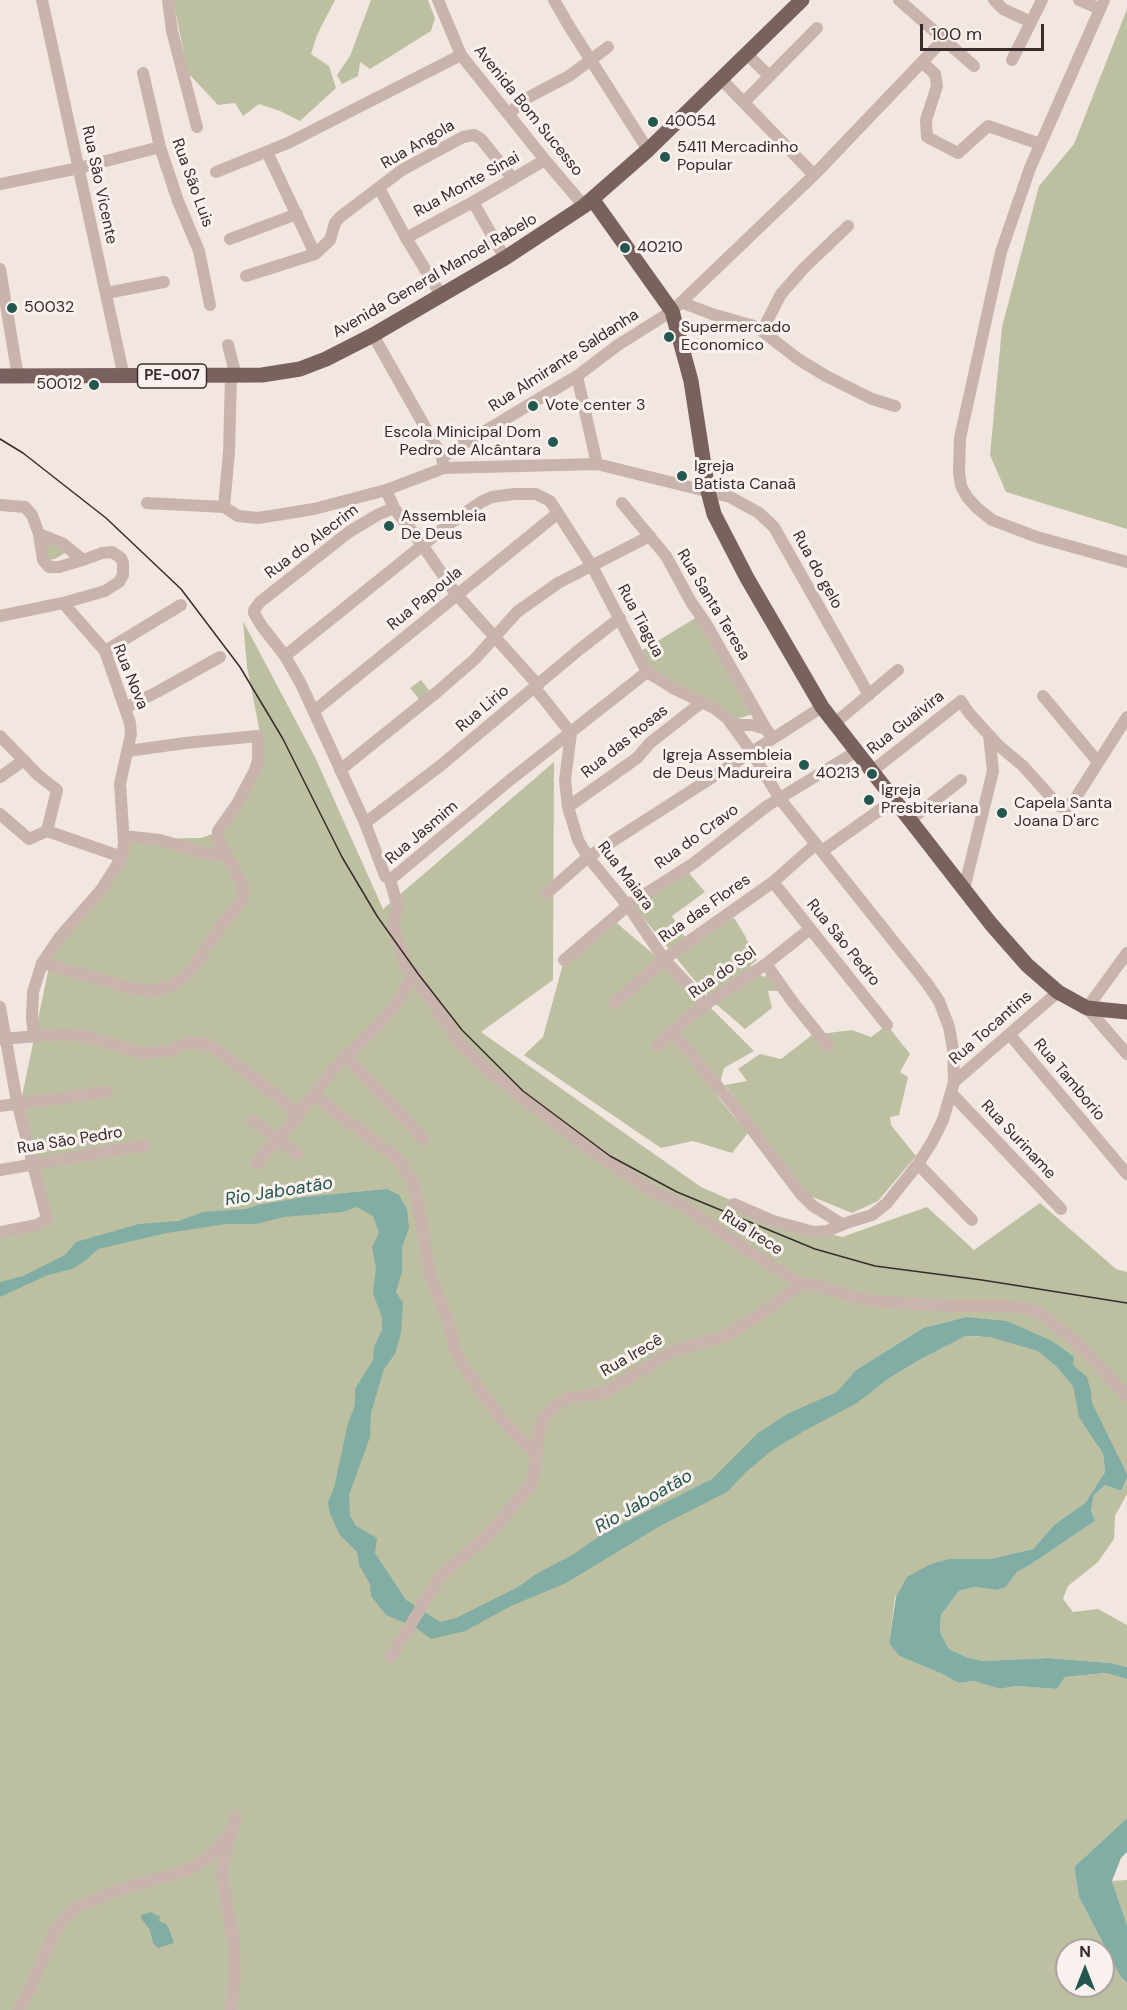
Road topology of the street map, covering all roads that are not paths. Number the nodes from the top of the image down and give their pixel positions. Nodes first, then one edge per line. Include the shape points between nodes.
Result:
1 (42, 0) edge
2 (168, 0) edge
3 (438, 0) edge
4 (554, 0) edge
5 (802, 0) edge
6 (899, 0) edge
7 (994, 0) edge
8 (1042, 0) edge
9 (1079, 0) edge
10 (1102, 5) edge
11 (1031, 22) junction
12 (817, 28) dead end
13 (943, 40) junction
14 (608, 47) dead end
15 (747, 54) junction
16 (461, 55) junction
17 (1012, 60) dead end
18 (591, 61) junction
19 (922, 62) junction
20 (974, 66) dead end
21 (142, 73) dead end
22 (770, 76) junction
23 (721, 79) junction
24 (744, 102) junction
25 (509, 113) junction
26 (197, 127) dead end
27 (1040, 144) junction
28 (160, 147) junction
29 (648, 150) junction
30 (267, 152) junction
31 (545, 160) junction
32 (79, 168) junction
33 (216, 172) dead end
34 (814, 175) junction
35 (513, 179) junction
36 (0, 184) edge
37 (379, 188) junction
38 (473, 202) junction
39 (589, 203) junction
40 (297, 214) junction
41 (848, 226) dead end
42 (230, 238) dead end
43 (406, 238) junction
44 (315, 254) junction
45 (505, 258) junction
46 (0, 269) edge
47 (246, 276) dead end
48 (164, 282) dead end
49 (106, 292) junction
50 (441, 296) junction
51 (210, 305) dead end
52 (678, 307) junction
53 (762, 331) junction
54 (373, 335) junction
55 (228, 345) dead end
56 (0, 376) edge
57 (233, 376) junction
58 (577, 376) junction
59 (18, 377) junction
60 (124, 377) junction
61 (895, 406) dead end
62 (443, 462) junction
63 (597, 464) junction
64 (386, 490) junction
65 (708, 491) junction
66 (147, 503) dead end
67 (622, 503) dead end
68 (0, 505) edge
69 (224, 507) junction
70 (394, 508) junction
71 (558, 513) junction
72 (39, 534) junction
73 (650, 536) junction
74 (423, 546) junction
75 (83, 560) junction
76 (1127, 562) edge
77 (592, 566) junction
78 (456, 594) junction
79 (63, 603) junction
80 (181, 604) dead end
81 (254, 610) joint
82 (0, 616) edge
83 (620, 618) junction
84 (495, 638) junction
85 (105, 651) junction
86 (285, 656) junction
87 (220, 657) dead end
88 (898, 670) dead end
89 (647, 672) junction
90 (536, 686) junction
91 (869, 695) junction
92 (1043, 696) dead end
93 (702, 702) junction
94 (822, 707) junction
95 (125, 708) junction
96 (314, 711) junction
97 (1127, 717) edge
98 (835, 723) junction
99 (733, 725) junction
100 (571, 733) junction
101 (769, 734) junction
102 (0, 735) edge
103 (989, 735) junction
104 (128, 751) junction
105 (752, 751) junction
106 (857, 751) junction
107 (24, 760) junction
108 (1098, 762) junction
109 (340, 770) junction
110 (872, 771) junction
111 (0, 777) edge
112 (961, 780) dead end
113 (780, 799) junction
114 (894, 800) junction
115 (568, 807) junction
116 (0, 814) edge
117 (910, 820) junction
118 (365, 823) junction
119 (47, 831) junction
120 (123, 836) junction
121 (819, 848) junction
122 (226, 854) junction
123 (122, 857) junction
124 (588, 857) junction
125 (390, 880) junction
126 (773, 882) junction
127 (964, 889) junction
128 (547, 892) dead end
129 (628, 906) junction
130 (810, 929) junction
131 (1127, 954) edge
132 (664, 959) junction
133 (564, 960) dead end
134 (42, 963) junction
135 (766, 964) junction
136 (414, 974) junction
137 (1058, 992) junction
138 (615, 1003) dead end
139 (706, 1004) junction
140 (0, 1007) edge
141 (1087, 1008) junction
142 (1127, 1012) edge
143 (887, 1025) dead end
144 (672, 1031) junction
145 (1010, 1035) junction
146 (34, 1037) junction
147 (3, 1038) edge
148 (658, 1046) dead end
149 (828, 1046) dead end
150 (1127, 1054) edge
151 (346, 1056) junction
152 (953, 1088) junction
153 (106, 1092) dead end
154 (313, 1095) junction
155 (17, 1102) junction
156 (0, 1106) edge
157 (301, 1111) junction
158 (253, 1121) dead end
159 (278, 1138) junction
160 (423, 1139) dead end
161 (145, 1145) dead end
162 (297, 1154) dead end
163 (33, 1163) junction
164 (257, 1163) dead end
165 (918, 1164) junction
166 (0, 1170) edge
167 (1127, 1174) edge
168 (734, 1204) dead end
169 (1061, 1209) dead end
170 (972, 1220) dead end
171 (842, 1224) junction
172 (0, 1232) edge
173 (802, 1284) junction
174 (1127, 1396) edge
175 (536, 1454) junction
176 (391, 1657) dead end
177 (236, 1815) dead end
178 (231, 1832) junction
179 (19, 2010) edge
180 (231, 2010) edge

1 - 32 street, Rua São Vicente
2 - 26 street via 172,31
3 - 16 street, Avenida Bom Sucesso
4 - 18 street
5 - 15 main road, Avenida General Manoel Rabelo / PE-007
6 - 13 street
7 - 11 street via 1003,9
8 - 11 street
9 - 10 street
10 - 27 street
11 - 17 street
12 - 22 street
13 - 19 street, Rua Almirante Saldanha
13 - 20 street
14 - 18 street
15 - 22 street
15 - 23 main road, Avenida General Manoel Rabelo / PE-007
16 - 25 street, Avenida Bom Sucesso
16 - 30 street
18 - 25 street
18 - 29 street
19 - 27 street via 935,74 937,86 926,120 927,137 958,153 988,126
19 - 34 street, Rua Almirante Saldanha
21 - 28 street, Rua São Luis
22 - 24 street
23 - 24 street
23 - 29 main road, Avenida General Manoel Rabelo / PE-007
24 - 34 street
25 - 31 street, Avenida Bom Sucesso
27 - 76 street via 1011,220 993,285 960,438 961,486 992,520
28 - 32 street
28 - 51 street, Rua São Luis via 199,250
29 - 39 main road, Avenida General Manoel Rabelo / PE-007
30 - 33 street
30 - 40 street
31 - 35 street, Rua Monte Sinai
31 - 39 street, Avenida Bom Sucesso
32 - 36 street
32 - 49 street, Rua São Vicente
34 - 52 street, Rua Almirante Saldanha
35 - 37 street, Rua Angola via 474,135 412,164
35 - 38 street, Rua Monte Sinai
37 - 43 street
37 - 44 street, Rua Angola via 340,217 330,240
38 - 43 street, Rua Monte Sinai
38 - 45 street
39 - 45 main road, Avenida General Manoel Rabelo / PE-007
39 - 52 main road
40 - 42 street
40 - 44 street
41 - 53 street via 781,294
43 - 50 street
44 - 47 street
45 - 50 main road, Avenida General Manoel Rabelo / PE-007
46 - 59 street
48 - 49 street
49 - 60 street, Rua São Vicente
50 - 54 main road, Avenida General Manoel Rabelo / PE-007
52 - 53 street
52 - 58 street, Rua Almirante Saldanha
52 - 65 main road
53 - 61 street via 826,376
54 - 57 main road, Avenida General Manoel Rabelo / PE-007 via 300,369
54 - 62 street
55 - 57 street
56 - 59 main road, Avenida General Manoel Rabelo / PE-007
57 - 60 main road, Avenida General Manoel Rabelo / PE-007
57 - 69 street
58 - 62 street, Rua Almirante Saldanha
58 - 63 street
59 - 60 main road, Avenida General Manoel Rabelo / PE-007
62 - 63 street, Rua do gelo
62 - 64 street
63 - 65 street, Rua do gelo
64 - 69 street via 314,509 258,518 238,516
64 - 70 street
65 - 91 street, Rua do gelo via 747,505 774,527
65 - 94 main road via 725,537
66 - 69 street
67 - 73 street, Rua Santa Teresa
68 - 72 street via 25,507
70 - 74 street
70 - 81 street, Rua do Alecrim via 349,532
71 - 74 street, Rua Tiagua via 550,501 536,494 492,497
71 - 77 street, Rua Tiagua
71 - 78 street, Rua Papoula
72 - 75 street via 62,543
72 - 75 street via 43,560 49,567
73 - 77 street
73 - 101 street, Rua Santa Teresa via 666,556
74 - 78 street
74 - 86 street, Rua Tiagua
75 - 79 street via 112,552 121,558 123,575 105,591
77 - 83 street, Rua Tiagua
77 - 84 street via 558,583 517,612
78 - 84 street
78 - 96 street, Rua Papoula
79 - 82 street
79 - 85 street, Rua Nova
80 - 85 street
81 - 86 street, Rua Jasmim
83 - 89 street, Rua Tiagua
83 - 90 street, Rua Lirio
84 - 90 street
84 - 109 street via 437,692
85 - 95 street, Rua Nova
86 - 96 street, Rua Jasmim
87 - 95 street
88 - 91 street
89 - 93 street, Rua Tiagua
89 - 100 street, Rua Jasmim
90 - 100 street
90 - 118 street, Rua Lirio
91 - 98 street
92 - 108 street
93 - 99 street, Rua Tiagua
93 - 115 street, Rua das Rosas via 637,758
94 - 98 main road
94 - 101 street
95 - 104 street, Rua Nova via 131,734
96 - 109 street, Rua Jasmim
97 - 108 street
98 - 106 main road
99 - 101 street via 752,725
99 - 105 street, Rua Tiagua
100 - 115 street, Rua Maiara via 565,780
100 - 125 street, Rua Jasmim
101 - 105 street
102 - 107 street
103 - 108 street via 1059,806 1066,808
103 - 110 street, Rua Guaivira via 960,701
103 - 127 street via 993,771
104 - 120 street, Rua Nova via 120,784
104 - 122 street via 258,736 255,770 218,831
105 - 113 street, Rua Tiagua
105 - 124 street
106 - 110 main road
106 - 113 street, Rua do Cravo
107 - 111 street
107 - 119 street via 57,790
109 - 118 street, Rua Jasmim
110 - 114 main road
112 - 117 street
113 - 121 street, Rua Tiagua
113 - 129 street, Rua do Cravo
114 - 117 main road
114 - 121 street, Rua das Flores
115 - 124 street, Rua Maiara via 575,834
116 - 119 street via 29,839
117 - 127 main road
118 - 125 street, Rua Jasmim
119 - 123 street
120 - 122 street via 160,840 211,855
120 - 123 street, Rua Nova
121 - 126 street, Rua das Flores
121 - 152 street, Rua Tiagua via 939,1001 949,1027
122 - 134 street via 241,882 242,901 197,964 180,980 161,989 142,990
123 - 134 street, Rua Nova via 101,890
124 - 128 street
124 - 129 street, Rua Maiara
125 - 136 street, Rua Irece via 398,907 394,930 406,966
126 - 130 street, Rua São Pedro
126 - 132 street, Rua das Flores
127 - 137 main road via 1011,948
129 - 132 street, Rua Maiara
129 - 133 street, Rua do Cravo
130 - 135 street, Rua do Sol
130 - 143 street, Rua São Pedro
131 - 141 street
132 - 138 street, Rua das Flores
132 - 139 street, Rua Maiara
134 - 146 street, Rua Nova via 33,992
135 - 139 street, Rua do Sol
135 - 149 street
136 - 151 street via 395,1006
136 - 173 street, Rua Irece via 462,1046 491,1073 608,1162
137 - 141 main road
137 - 145 street, Rua Tocantins
139 - 144 street, Rua do Sol
140 - 147 street
141 - 142 main road
141 - 150 street
144 - 148 street, Rua do Sol
144 - 171 street via 800,1193
145 - 152 street, Rua Tocantins
145 - 167 street, Rua Tamborio
146 - 147 street
146 - 157 street via 85,1036 142,1053 170,1051 188,1043 206,1044
147 - 155 street
151 - 154 street
151 - 160 street
152 - 165 street, Rua Tocantins via 932,1142
152 - 169 street, Rua Suriname
153 - 155 street
154 - 157 street
154 - 175 street via 398,1159 412,1180 430,1277 455,1349 500,1418
155 - 156 street
155 - 163 street
157 - 159 street
158 - 159 street
159 - 162 street
159 - 164 street
161 - 163 street, Rua São Pedro
163 - 166 street, Rua São Pedro
163 - 172 street via 46,1219 37,1225
165 - 170 street
165 - 171 street, Rua Tocantins via 872,1215
168 - 171 street, Rua Tocantins via 773,1221 814,1232
173 - 174 street, Rua Irece via 882,1302 1012,1305 1033,1310 1077,1343
173 - 175 street, Rua Irecê via 722,1337 671,1352 598,1394 560,1401 539,1429
175 - 176 street, Rua Irecê via 534,1475 522,1498 439,1578
177 - 178 street
178 - 179 street via 208,1858 188,1870 122,1889 75,1908 54,1933
178 - 180 street via 222,1875 234,1943

